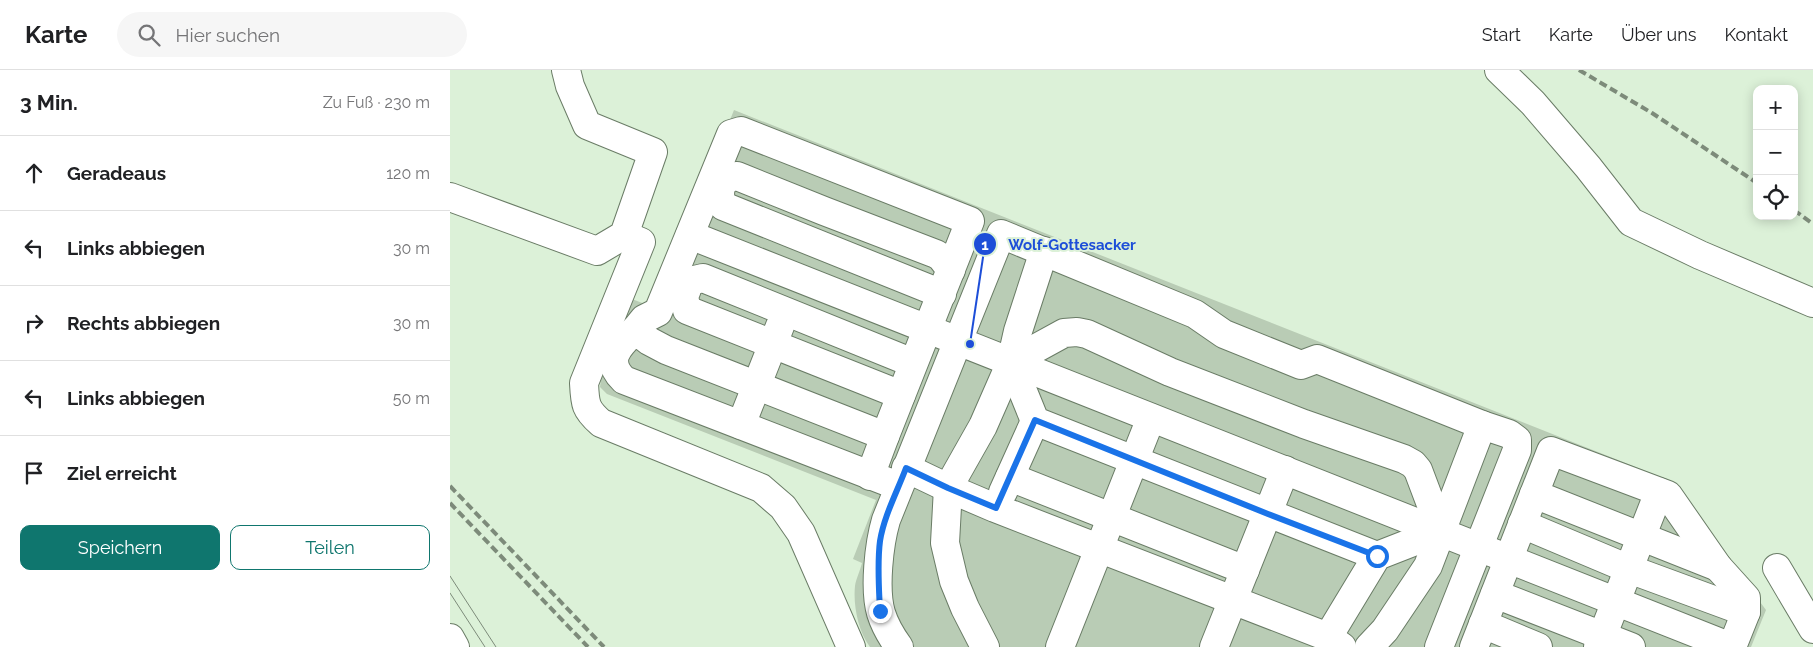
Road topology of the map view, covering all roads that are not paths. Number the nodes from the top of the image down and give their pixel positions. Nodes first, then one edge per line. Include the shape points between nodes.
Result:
1 (566, 70) edge
2 (1499, 70) edge
3 (840, 170) junction
4 (450, 197) edge
5 (824, 211) junction
6 (624, 235) junction
7 (690, 235) junction
8 (812, 243) junction
9 (1044, 251) junction
10 (799, 277) junction
11 (946, 282) junction
12 (1813, 303) edge
13 (785, 312) junction
14 (928, 328) junction
15 (635, 330) junction
16 (957, 340) junction
17 (773, 344) junction
18 (1011, 362) junction
19 (914, 363) junction
20 (757, 386) junction
21 (901, 395) junction
22 (1151, 418) junction
23 (1035, 420) junction
24 (741, 425) junction
25 (1482, 425) junction
26 (885, 436) junction
27 (1134, 459) junction
28 (1285, 470) junction
29 (904, 475) junction
30 (870, 476) junction
31 (1010, 477) junction
32 (948, 488) junction
33 (1659, 492) junction
34 (1534, 494) junction
35 (996, 508) junction
36 (1268, 514) junction
37 (1111, 517) junction
38 (1522, 524) junction
39 (1441, 531) junction
40 (1642, 536) junction
41 (1479, 546) junction
42 (1099, 549) junction
43 (1377, 556) junction
44 (1509, 558) junction
45 (1718, 566) junction
46 (1777, 568) dead end
47 (1629, 569) junction
48 (1245, 570) junction
49 (1495, 594) junction
50 (1233, 601) junction
51 (1616, 602) junction
52 (1746, 612) junction
53 (1813, 629) edge
54 (1478, 636) edge
55 (450, 638) edge
56 (1600, 641) edge
57 (1335, 642) edge
58 (1381, 642) edge
59 (455, 647) edge
60 (851, 647) edge
61 (899, 647) edge
62 (985, 647) edge
63 (1060, 647) edge
64 (1214, 647) edge
65 (1439, 647) edge
66 (1538, 647) edge
67 (1631, 647) edge
68 (1731, 647) edge

1 - 6 main road via 587,125 654,152
2 - 12 main road via 1533,103 1630,222
3 - 5 main road
3 - 7 main road via 742,131 731,134
3 - 11 main road via 970,221
4 - 6 main road via 597,251
5 - 8 main road
5 - 8 main road via 737,176 724,180 721,186 723,206
5 - 11 main road via 936,254 941,257
6 - 60 main road via 641,242 584,383 584,398 589,412 601,423 761,488 783,507 801,533
7 - 10 main road
7 - 15 main road via 658,312 644,319
8 - 10 main road
8 - 11 main road
9 - 16 main road via 1001,234
9 - 18 main road
9 - 25 main road via 1195,314 1224,334 1258,348 1302,365 1317,359
10 - 13 main road
10 - 14 main road
11 - 14 main road
13 - 17 main road
13 - 17 main road via 702,278 690,281 684,296 687,310
13 - 19 main road
14 - 16 main road
14 - 19 main road
15 - 20 main road via 666,350
15 - 24 main road via 616,352 614,360 618,375
16 - 18 main road
16 - 29 main road
17 - 20 main road
17 - 21 main road
18 - 22 main road
18 - 23 main road
18 - 32 main road via 983,426
18 - 39 main road via 1064,333 1087,334 1179,375 1304,424 1404,458 1418,470
19 - 21 main road
20 - 24 main road
20 - 26 main road
21 - 26 main road
22 - 27 main road
22 - 28 main road
23 - 27 main road
23 - 31 main road
24 - 30 main road
25 - 39 main road
25 - 41 main road via 1509,434 1517,440 1518,450
26 - 30 main road
27 - 36 main road
27 - 37 main road
28 - 36 main road
28 - 39 main road
29 - 30 main road via 888,482
29 - 32 main road
29 - 61 main road via 880,540 878,567 880,611 889,634
31 - 35 main road
31 - 37 main road
32 - 35 main road
32 - 62 main road via 945,543 954,581
33 - 34 main road via 1551,451
33 - 40 main road
33 - 45 main road via 1668,495
34 - 38 main road
34 - 40 main road
35 - 42 main road
36 - 43 main road
36 - 48 main road
37 - 42 main road
37 - 48 main road
38 - 44 main road
38 - 47 main road
39 - 41 main road
39 - 43 main road
39 - 58 main road via 1428,566
40 - 45 main road
40 - 47 main road
41 - 44 main road
41 - 65 main road
42 - 50 main road
42 - 63 main road
43 - 57 main road
44 - 49 main road
44 - 51 main road
45 - 52 main road via 1746,598
46 - 53 main road
47 - 51 main road
47 - 52 main road
48 - 50 main road
49 - 54 main road
49 - 56 main road
50 - 57 main road
50 - 64 main road
51 - 56 main road
51 - 68 main road
52 - 68 main road
54 - 66 main road
55 - 59 main road
56 - 67 main road

